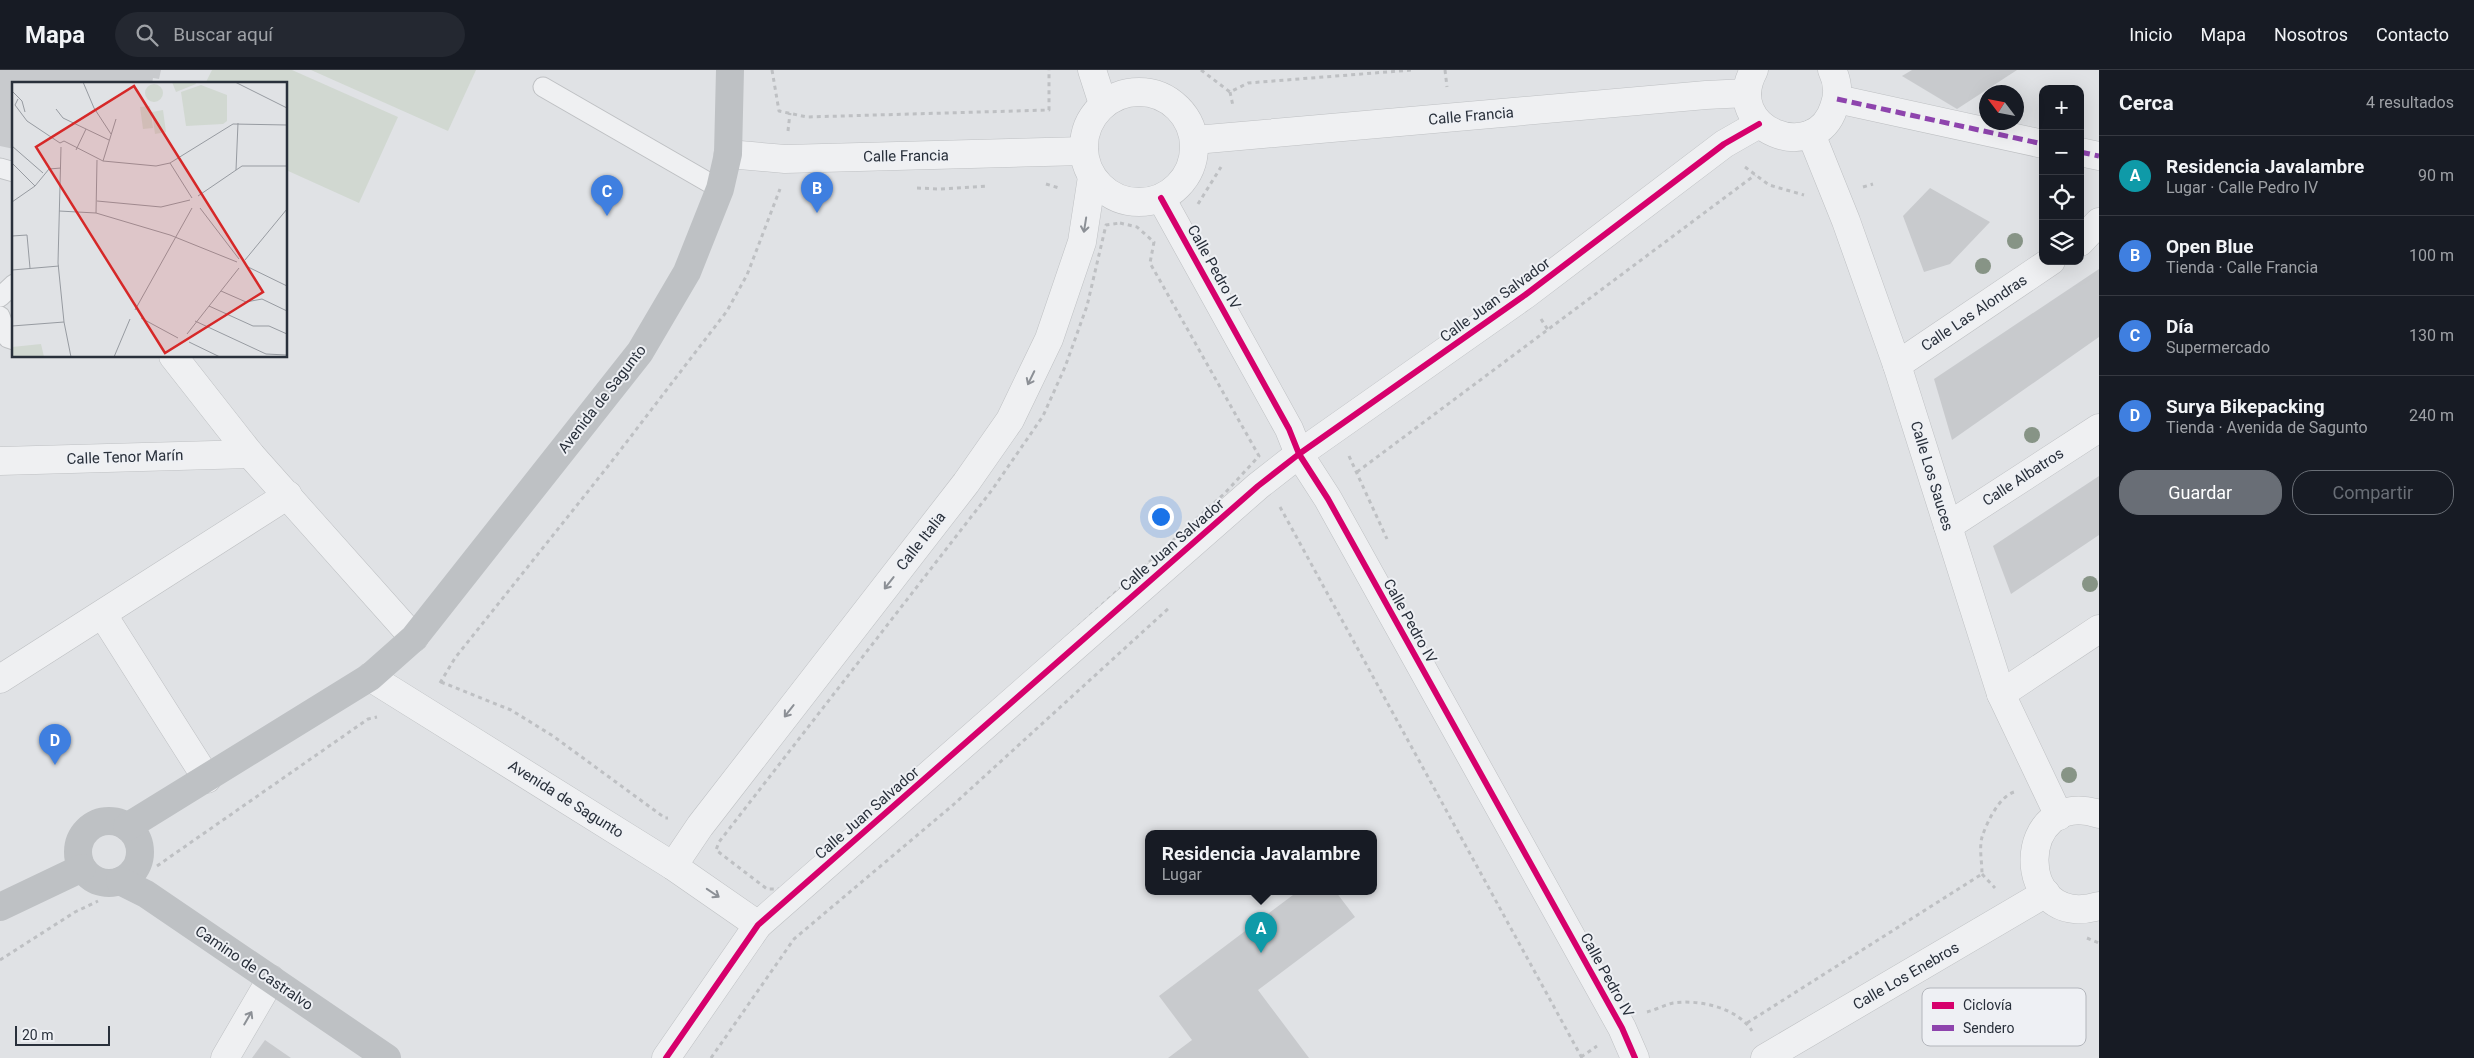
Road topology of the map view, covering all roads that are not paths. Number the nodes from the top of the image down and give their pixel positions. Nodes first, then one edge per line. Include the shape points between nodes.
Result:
1 (730, 70) edge
2 (1092, 70) edge
3 (1833, 70) edge
4 (1750, 82) edge
5 (543, 88) dead end
6 (1837, 99) junction
7 (1103, 104) junction
8 (1759, 124) junction
9 (1811, 134) junction
10 (1195, 140) junction
11 (2039, 143) edge
12 (1084, 151) junction
13 (2084, 153) edge
14 (728, 154) junction
15 (2099, 156) edge
16 (1092, 177) junction
17 (720, 189) junction
18 (1161, 198) junction
19 (2099, 222) edge
20 (2084, 238) edge
21 (2045, 265) edge
22 (12, 286) edge
23 (0, 297) edge
24 (0, 316) edge
25 (12, 339) edge
26 (175, 358) edge
27 (1897, 365) junction
28 (2099, 428) edge
29 (250, 454) junction
30 (1299, 454) junction
31 (0, 461) edge
32 (288, 495) junction
33 (1948, 526) junction
34 (103, 615) junction
35 (2099, 629) edge
36 (414, 638) junction
37 (370, 677) junction
38 (0, 679) edge
39 (2001, 694) junction
40 (207, 779) junction
41 (2099, 814) edge
42 (2060, 816) junction
43 (127, 827) junction
44 (672, 866) junction
45 (82, 868) junction
46 (124, 883) junction
47 (2046, 893) junction
48 (2099, 906) edge
49 (0, 907) edge
50 (758, 925) junction
51 (271, 979) junction
52 (1766, 1057) edge
53 (225, 1058) edge
54 (387, 1058) edge
55 (666, 1058) edge
56 (1635, 1058) edge

1 - 14 main road, Avenida de Sagunto
2 - 7 street
3 - 6 street
4 - 8 street via 1750,110
4 - 10 street, Calle Francia via 1706,95
5 - 17 lane
6 - 9 street via 1824,125
6 - 11 street
7 - 10 street via 1134,91 1152,92 1168,98 1181,109
7 - 12 street via 1085,134
8 - 9 street via 1770,133 1784,137 1798,138
8 - 30 street, Calle Juan Salvador via 1724,144 1525,295
9 - 27 street, Calle Los Sauces
10 - 18 street via 1194,158 1188,174 1176,189
12 - 14 street, Calle Francia via 785,159
12 - 16 street
13 - 15 street
14 - 17 main road, Avenida de Sagunto
16 - 18 street via 1106,191 1123,200 1142,203
16 -> 44 street, Calle Italia via 1082,242 1070,278 1049,340 1010,420 966,484
17 - 36 main road, Avenida de Sagunto via 687,272 640,352
18 - 30 street, Calle Pedro IV via 1289,429
19 - 20 street
21 - 27 street, Calle Las Alondras
22 - 23 lane
24 - 25 lane via 8,338
26 - 29 street
27 - 33 street, Calle Los Sauces
28 - 33 street, Calle Albatros
29 - 31 street, Calle Tenor Marín
29 - 32 street
30 - 50 street, Calle Juan Salvador via 1258,486
30 - 56 street, Calle Pedro IV via 1328,499 1492,792 1622,1028
32 - 34 street
32 - 36 street
33 - 39 street, Calle Los Sauces
34 - 38 street
34 - 40 street
35 - 39 street
36 - 37 main road, Avenida de Sagunto
37 - 40 main road, Avenida de Sagunto
37 - 44 street, Avenida de Sagunto
39 - 42 street, Calle Los Sauces
40 - 43 main road, Avenida de Sagunto
41 - 42 street via 2074,811
42 - 47 street via 2043,831 2034,851 2038,881
43 - 45 main road via 107,821 88,829 78,847
43 - 46 main road via 139,842 140,851 134,870
44 -> 50 street, Avenida de Sagunto
45 - 46 main road via 99,881
45 - 49 main road
46 - 51 main road, Camino de Castralvo via 146,894
47 - 48 street via 2058,903 2073,908
47 - 52 street, Calle Los Enebros
50 - 55 street, Calle Juan Salvador
53 -> 51 street
51 - 54 main road, Camino de Castralvo

